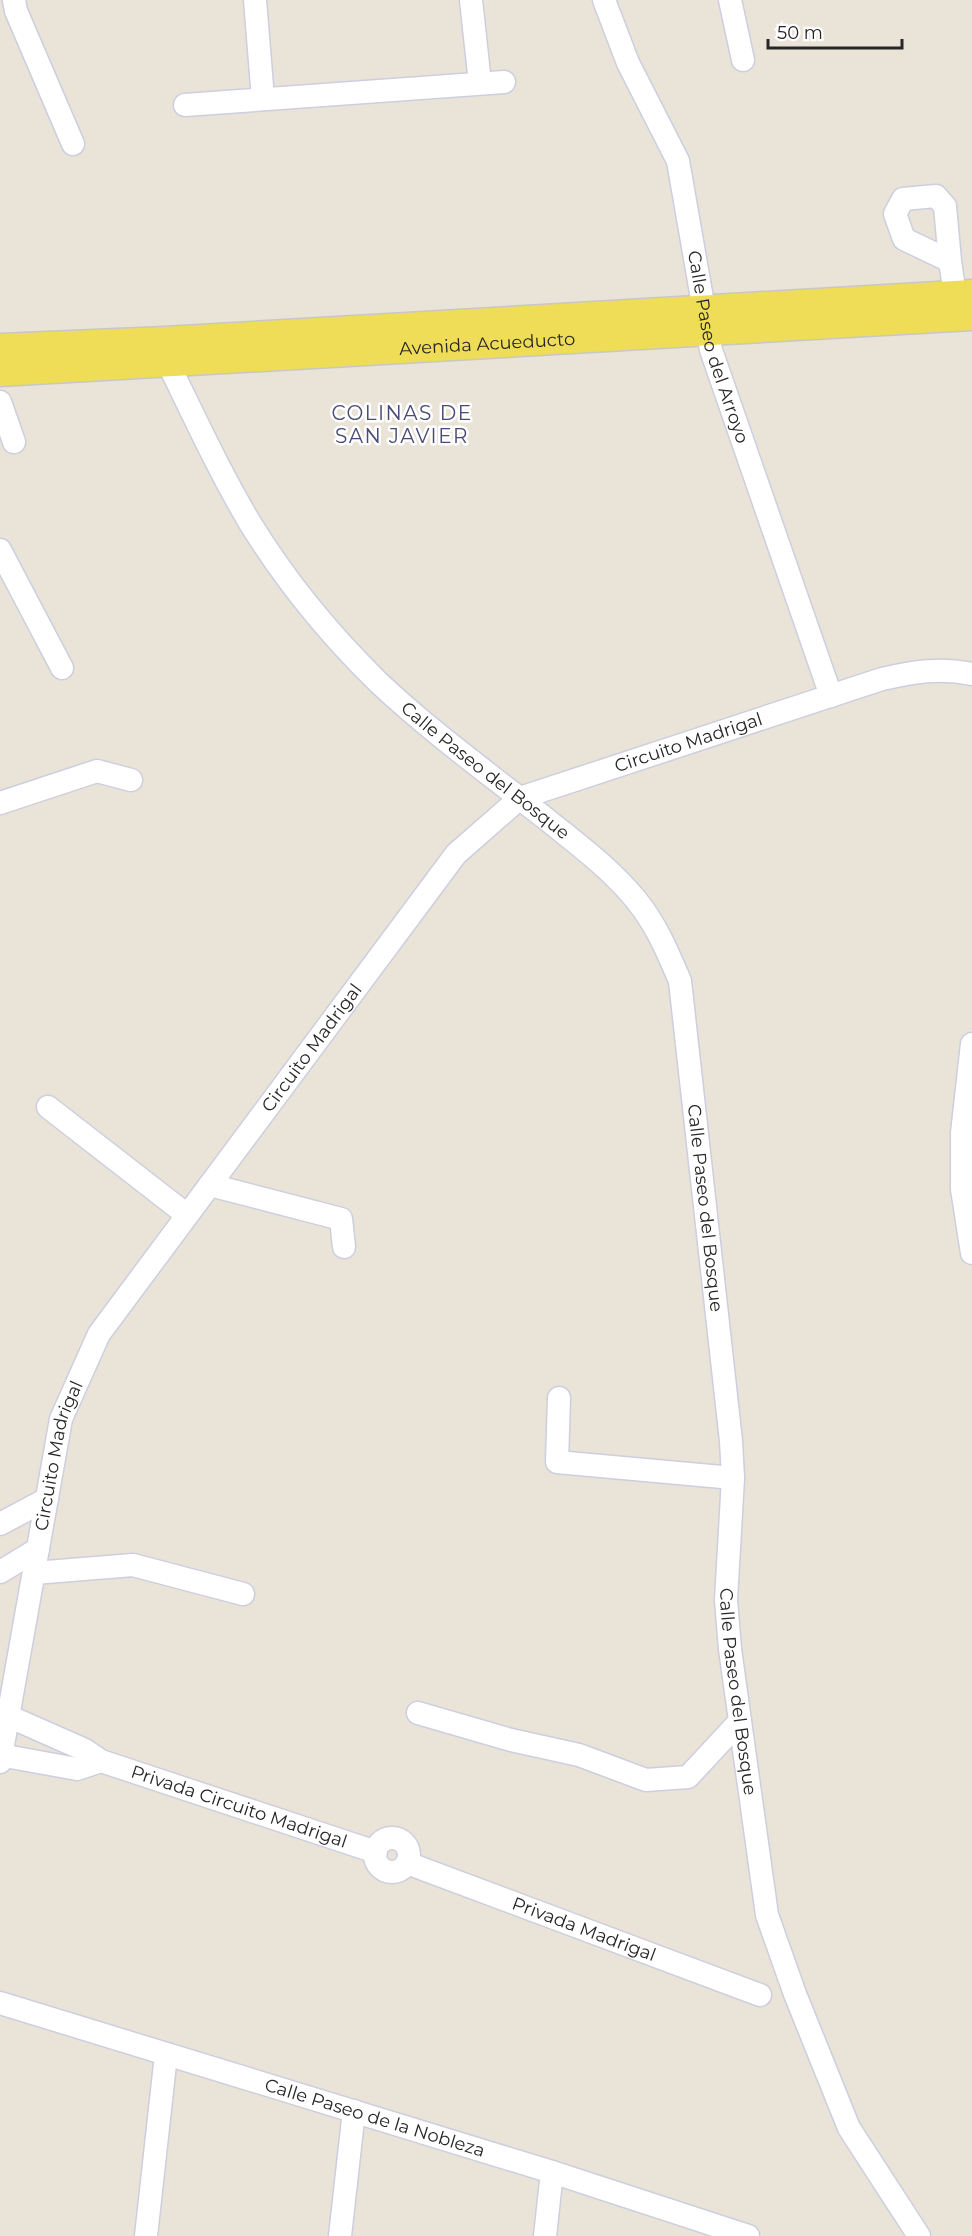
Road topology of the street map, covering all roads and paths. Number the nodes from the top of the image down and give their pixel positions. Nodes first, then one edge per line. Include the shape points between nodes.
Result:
1 (14, 0) edge
2 (255, 0) edge
3 (471, 0) edge
4 (604, 0) edge
5 (730, 0) edge
6 (743, 60) dead end
7 (504, 82) dead end
8 (480, 83) junction
9 (262, 99) junction
10 (185, 105) dead end
11 (73, 144) dead end
12 (950, 261) dead end
13 (966, 302) edge
14 (706, 320) junction
15 (0, 348) edge
16 (166, 351) junction
17 (0, 372) edge
18 (0, 402) edge
19 (14, 442) dead end
20 (0, 550) edge
21 (62, 668) dead end
22 (972, 674) edge
23 (831, 696) junction
24 (131, 780) dead end
25 (520, 798) junction
26 (0, 803) edge
27 (972, 1044) edge
28 (48, 1107) dead end
29 (210, 1185) junction
30 (188, 1215) junction
31 (344, 1247) dead end
32 (972, 1253) edge
33 (559, 1398) dead end
34 (733, 1479) junction
35 (47, 1499) junction
36 (0, 1524) edge
37 (38, 1549) junction
38 (0, 1572) edge
39 (34, 1573) junction
40 (243, 1594) dead end
41 (418, 1713) dead end
42 (8, 1716) junction
43 (740, 1721) junction
44 (0, 1757) edge
45 (101, 1761) junction
46 (407, 1863) joint
47 (760, 1995) dead end
48 (0, 2003) edge
49 (166, 2055) junction
50 (354, 2111) junction
51 (552, 2172) junction
52 (737, 2234) edge
53 (146, 2236) edge
54 (340, 2236) edge
55 (545, 2236) edge
56 (920, 2236) edge

1 - 11 street
2 - 9 street
3 - 8 street
4 - 14 street, Calle Paseo del Arroyo via 628,63 678,161
5 - 6 street
7 - 8 street
8 - 9 street
9 - 10 street
12 - 13 street
13 - 14 main road, Avenida Acueducto
14 - 16 main road, Avenida Acueducto
14 - 23 street, Calle Paseo del Arroyo via 715,361
15 - 16 main road, Avenida Acueducto
16 - 17 main road, Avenida Acueducto
16 - 25 street, Calle Paseo del Bosque via 220,470 287,577 376,680 423,724
18 - 19 street
20 - 21 street
22 - 23 street, Circuito Madrigal via 921,670
23 - 25 street, Circuito Madrigal
24 - 26 street via 97,771
25 - 29 street, Circuito Madrigal via 456,854
25 - 34 street, Calle Paseo del Bosque via 610,870 624,886 659,933 680,981
27 - 32 street via 962,1132 962,1190
28 - 30 street
29 - 30 street, Circuito Madrigal
29 - 31 street via 341,1219
30 - 35 street, Circuito Madrigal via 99,1334 61,1419
33 - 34 street via 557,1462
34 - 43 street, Calle Paseo del Bosque via 726,1600
35 - 36 street
35 - 37 street, Circuito Madrigal
37 - 38 street
37 - 39 street, Circuito Madrigal
39 - 40 street via 132,1565
39 - 42 street, Circuito Madrigal
41 - 43 street via 579,1755 646,1780 688,1777
42 - 44 street, Circuito Madrigal
42 - 45 street, Privada Circuito Madrigal
43 - 56 street, Calle Paseo del Bosque via 767,1915 849,2128
44 - 45 street via 77,1769
45 - 46 street, Privada Circuito Madrigal via 376,1852 384,1840 398,1839 408,1849
46 - 47 street, Privada Madrigal
48 - 49 street, Calle Paseo de la Nobleza
49 - 50 street, Calle Paseo de la Nobleza
49 - 53 street
50 - 51 street, Calle Paseo de la Nobleza
50 - 54 street
51 - 52 street, Calle Paseo de la Nobleza
51 - 55 street

